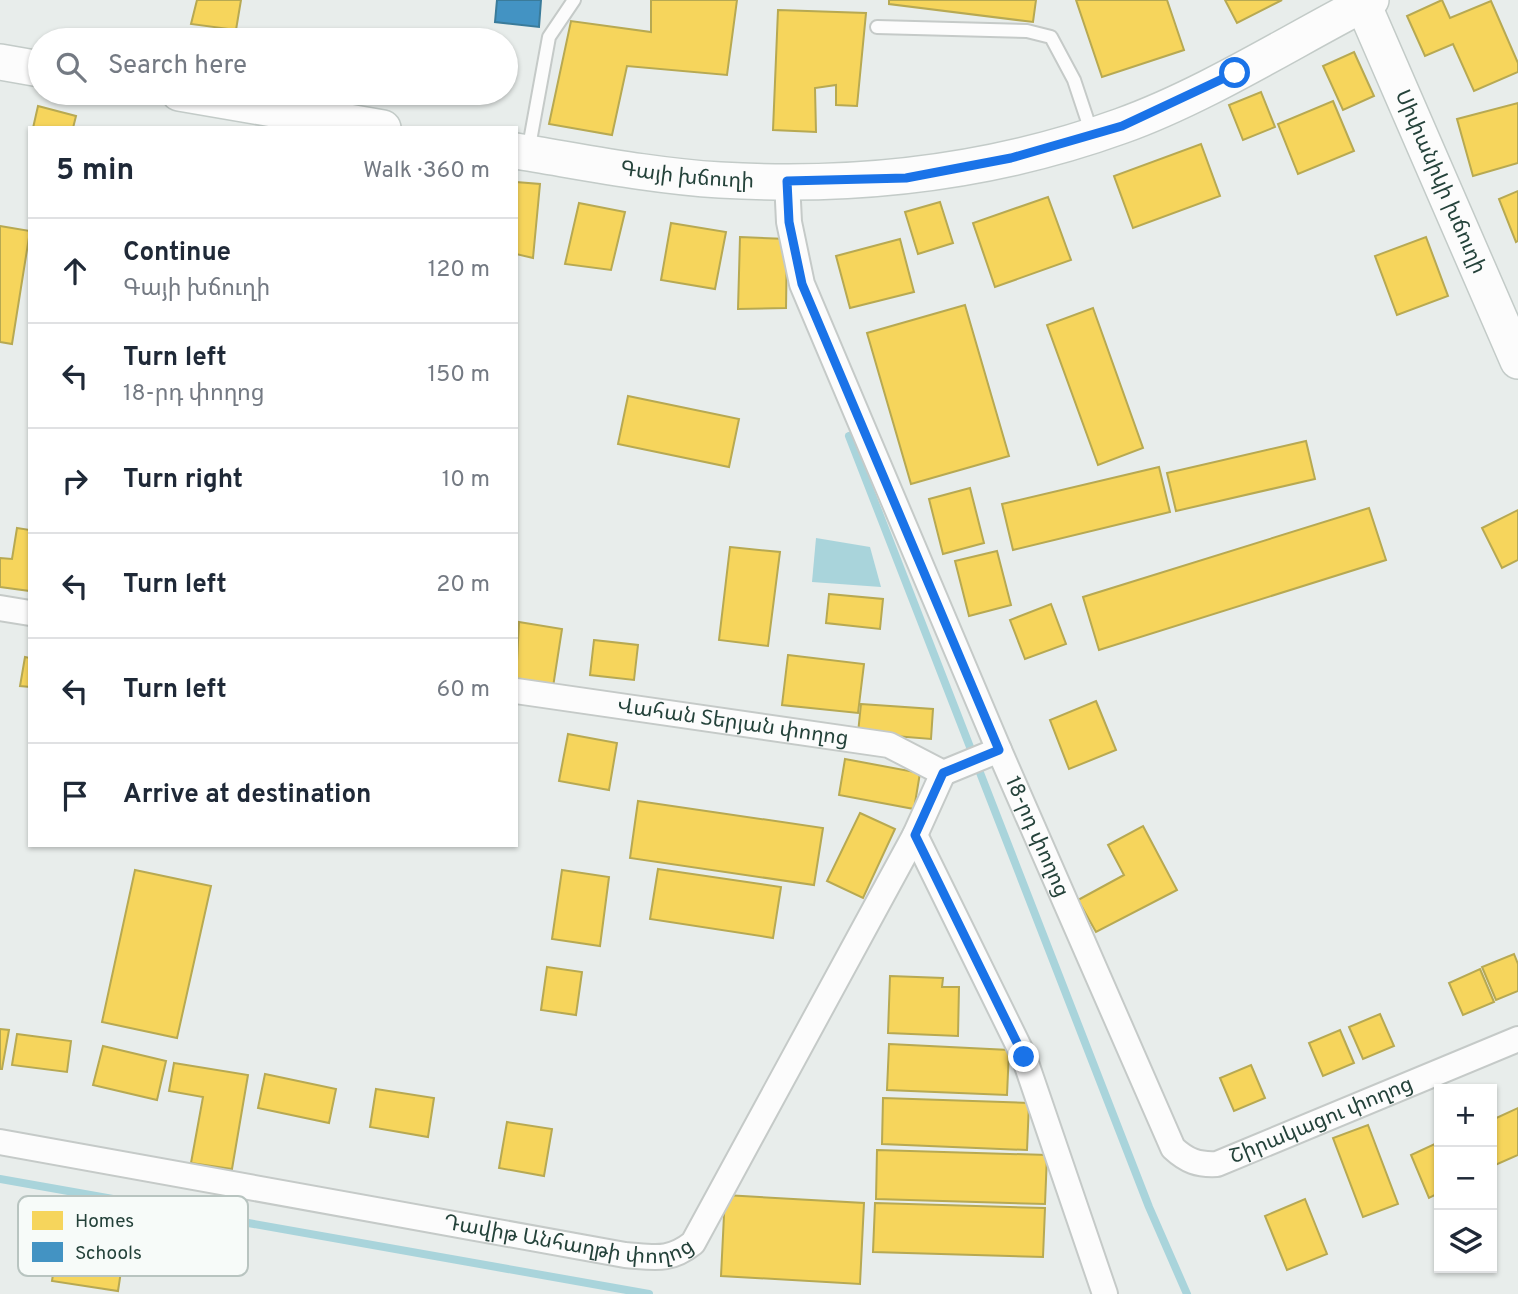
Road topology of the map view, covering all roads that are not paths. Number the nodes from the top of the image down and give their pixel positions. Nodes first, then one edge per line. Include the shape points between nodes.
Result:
1 (574, 0) edge
2 (1367, 2) edge
3 (877, 27) dead end
4 (0, 62) edge
5 (28, 67) edge
6 (249, 105) edge
7 (371, 126) edge
8 (1092, 134) junction
9 (522, 152) edge
10 (787, 181) junction
11 (1518, 361) edge
12 (0, 608) edge
13 (28, 613) edge
14 (518, 691) edge
15 (999, 750) junction
16 (943, 773) junction
17 (915, 835) junction
18 (1518, 1039) edge
19 (0, 1142) edge
20 (1199, 1164) joint
21 (1105, 1294) edge

1 - 9 lane via 549,37
2 - 8 main road, Գայի խճուղի via 1235,73 1122,126
2 - 11 main road, Սիփանիկի խճուղի
3 - 8 lane via 1027,31 1051,37 1074,79
4 - 5 main road
6 - 7 main road
8 - 10 main road, Գայի խճուղի via 946,172
9 - 10 main road, Գայի խճուղի via 634,171
10 - 15 street, 18-րդ փողոց via 789,222 802,284
12 - 13 street
14 - 16 street, Վահան Տերյան փողոց via 890,745
15 - 16 street
15 - 20 street, 18-րդ փողոց via 1173,1148
16 - 17 street, Դավիթ Անհաղթի փողոց
17 - 19 street, Դավիթ Անհաղթի փողոց via 693,1243 678,1254 660,1258 625,1255
17 - 21 street via 1024,1057
18 - 20 street, Շիրակացու փողոց via 1217,1164

